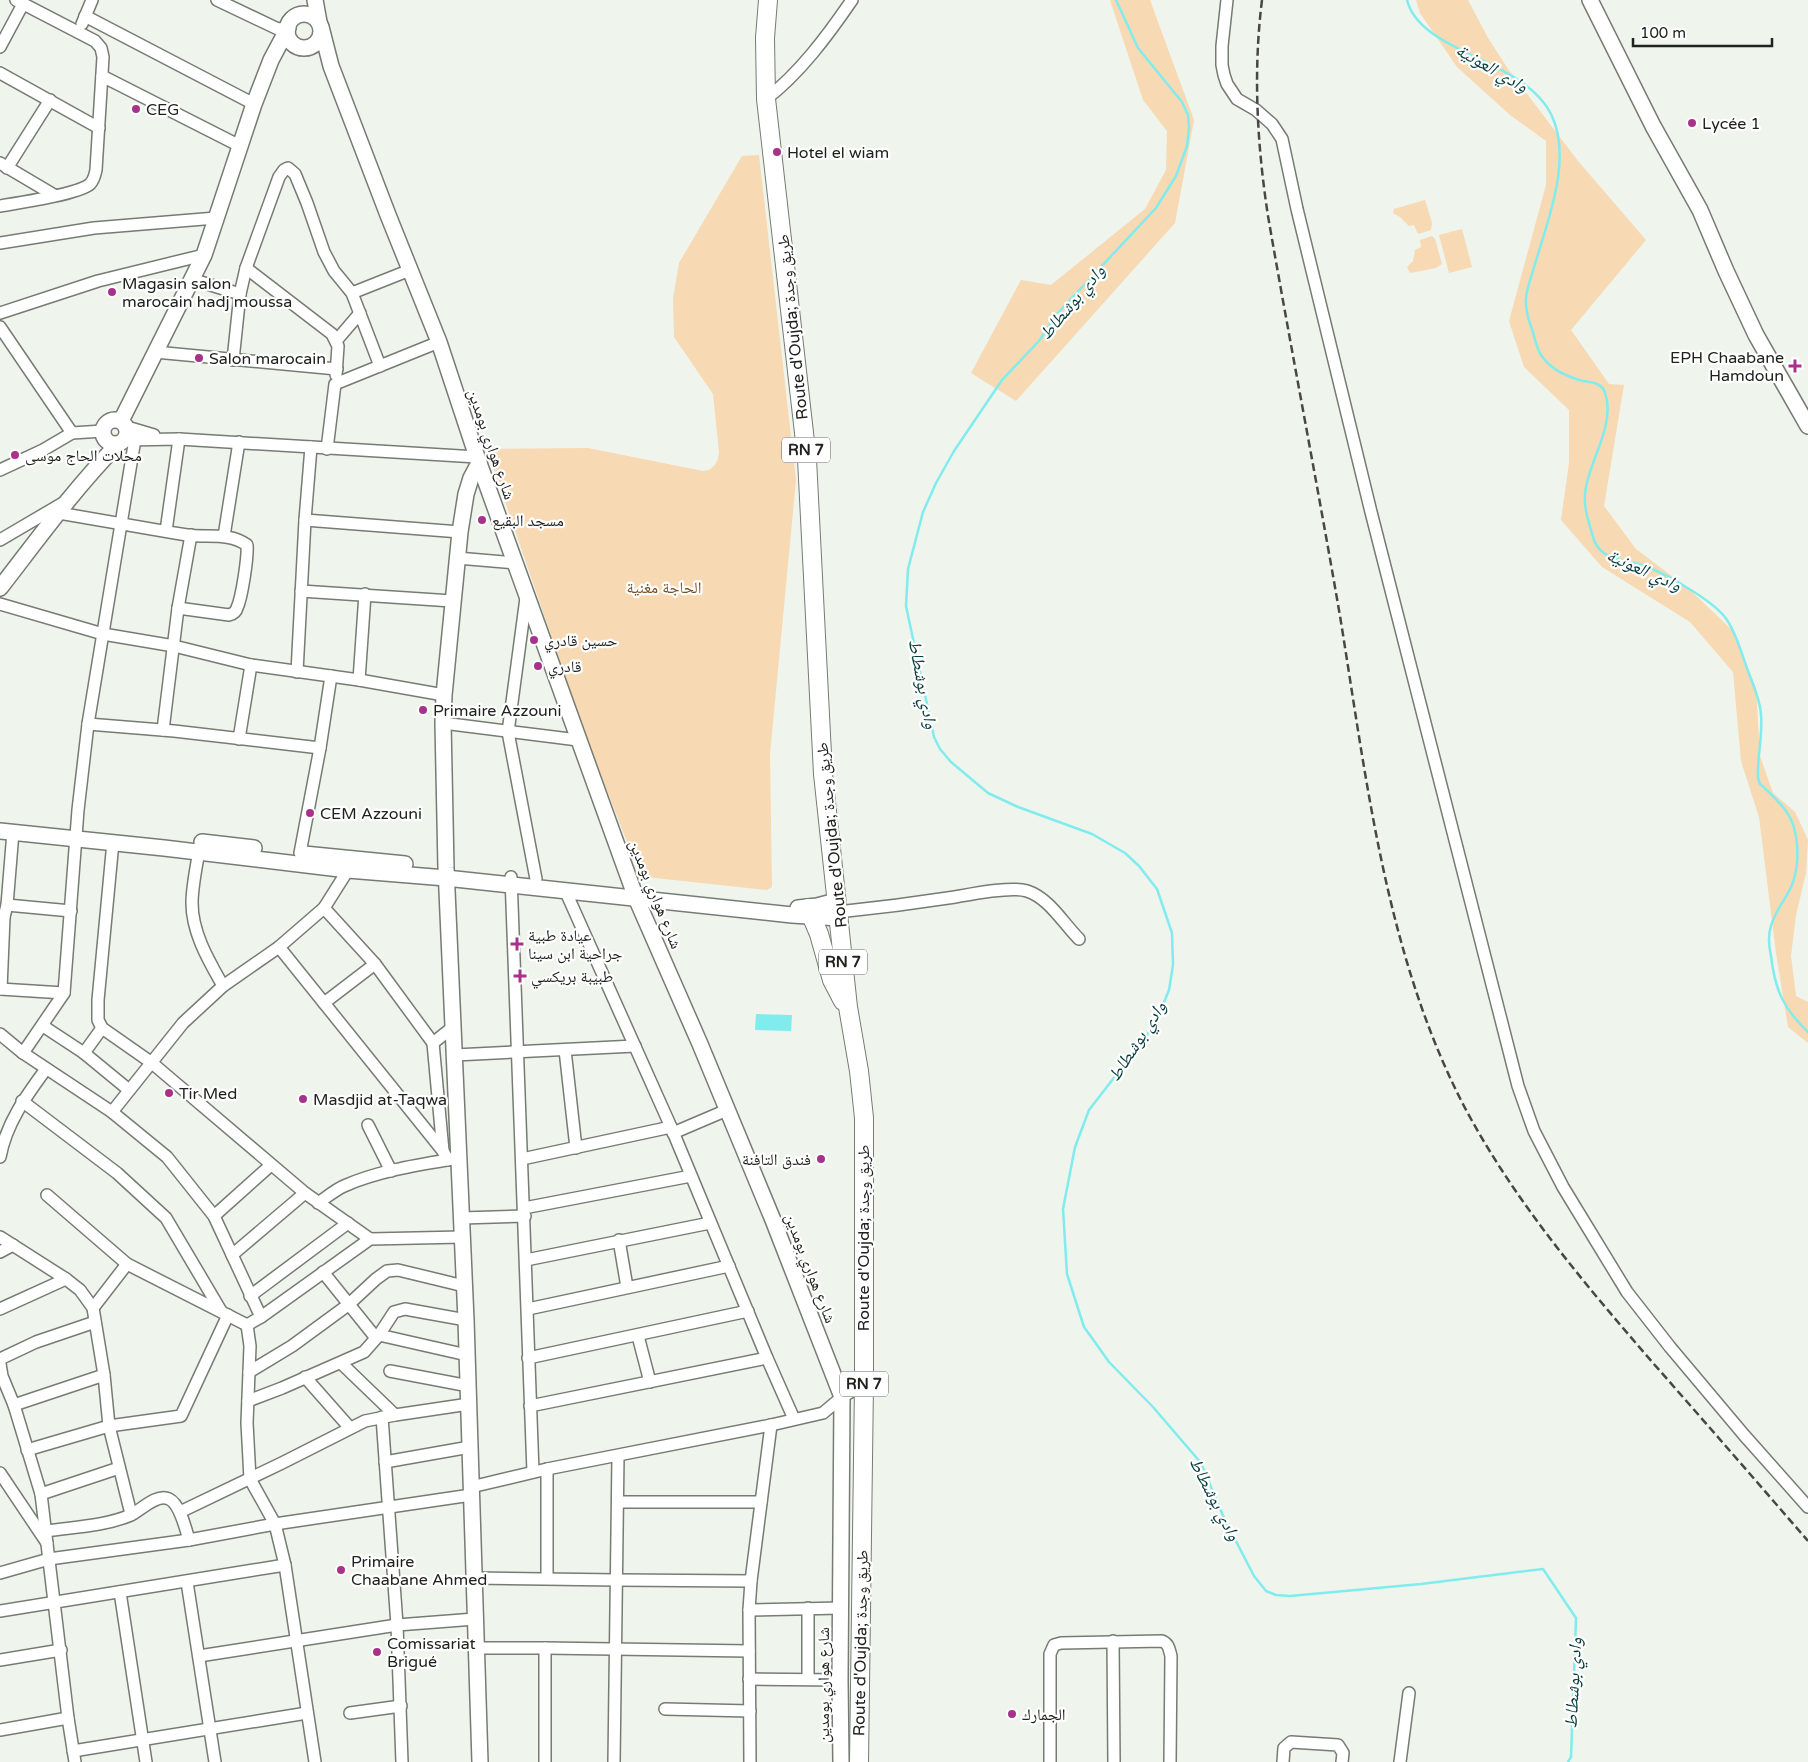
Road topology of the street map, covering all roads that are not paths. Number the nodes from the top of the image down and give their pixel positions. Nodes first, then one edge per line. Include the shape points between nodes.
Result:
1 (92, 0) edge
2 (217, 0) edge
3 (299, 0) edge
4 (315, 0) edge
5 (768, 0) edge
6 (852, 0) edge
7 (1227, 0) edge
8 (1590, 0) edge
9 (19, 2) edge
10 (85, 16) junction
11 (290, 24) junction
12 (320, 25) junction
13 (80, 33) junction
14 (0, 47) edge
15 (306, 47) junction
16 (327, 55) junction
17 (271, 60) junction
18 (0, 73) edge
19 (102, 76) junction
20 (766, 99) junction
21 (50, 100) junction
22 (254, 104) junction
23 (99, 128) junction
24 (238, 146) junction
25 (4, 165) edge
26 (54, 195) junction
27 (0, 206) edge
28 (216, 218) junction
29 (0, 243) edge
30 (204, 254) junction
31 (246, 268) junction
32 (410, 270) junction
33 (191, 279) junction
34 (240, 294) junction
35 (352, 294) junction
36 (0, 313) edge
37 (360, 313) junction
38 (0, 327) edge
39 (336, 341) junction
40 (439, 342) junction
41 (155, 352) junction
42 (233, 360) junction
43 (380, 366) junction
44 (337, 369) junction
45 (335, 384) junction
46 (1808, 426) edge
47 (72, 433) junction
48 (119, 434) junction
49 (179, 439) junction
50 (239, 442) junction
51 (311, 447) junction
52 (327, 448) junction
53 (478, 460) junction
54 (0, 470) edge
55 (63, 507) junction
56 (305, 520) junction
57 (122, 524) junction
58 (166, 531) junction
59 (460, 532) junction
60 (191, 535) junction
61 (224, 536) junction
62 (0, 540) edge
63 (457, 558) junction
64 (515, 563) junction
65 (0, 588) edge
66 (301, 591) junction
67 (527, 593) junction
68 (365, 594) junction
69 (452, 601) junction
70 (0, 604) edge
71 (178, 608) junction
72 (102, 634) junction
73 (174, 646) junction
74 (251, 666) junction
75 (297, 672) junction
76 (331, 676) junction
77 (359, 680) junction
78 (444, 694) junction
79 (443, 723) junction
80 (88, 724) junction
81 (163, 730) junction
82 (508, 732) junction
83 (239, 739) junction
84 (578, 740) junction
85 (320, 748) junction
86 (0, 822) edge
87 (7, 832) edge
88 (77, 834) junction
89 (113, 842) junction
90 (200, 847) junction
91 (300, 853) junction
92 (348, 864) junction
93 (446, 873) junction
94 (536, 880) junction
95 (511, 881) junction
96 (565, 890) junction
97 (635, 894) junction
98 (7, 905) junction
99 (324, 908) junction
100 (837, 910) junction
101 (71, 911) junction
102 (810, 912) junction
103 (2, 920) edge
104 (1079, 939) dead end
105 (279, 947) junction
106 (375, 964) junction
107 (223, 986) junction
108 (1, 989) edge
109 (64, 993) junction
110 (324, 1003) junction
111 (848, 1007) junction
112 (43, 1026) junction
113 (102, 1028) junction
114 (453, 1028) junction
115 (0, 1034) edge
116 (433, 1043) junction
117 (634, 1046) junction
118 (565, 1050) junction
119 (517, 1051) junction
120 (23, 1053) junction
121 (84, 1053) junction
122 (455, 1055) junction
123 (152, 1063) junction
124 (46, 1069) junction
125 (129, 1090) junction
126 (22, 1102) junction
127 (727, 1110) junction
128 (112, 1112) junction
129 (368, 1125) dead end
130 (672, 1130) junction
131 (576, 1148) junction
132 (449, 1156) junction
133 (0, 1157) edge
134 (522, 1159) junction
135 (271, 1165) junction
136 (391, 1171) junction
137 (691, 1176) junction
138 (305, 1192) junction
139 (47, 1194) dead end
140 (318, 1203) junction
141 (524, 1212) junction
142 (214, 1216) junction
143 (462, 1218) junction
144 (348, 1223) junction
145 (710, 1223) junction
146 (462, 1237) junction
147 (0, 1238) edge
148 (370, 1239) junction
149 (619, 1240) junction
150 (13, 1245) junction
151 (0, 1252) edge
152 (232, 1255) junction
153 (526, 1260) junction
154 (127, 1264) junction
155 (729, 1266) junction
156 (322, 1272) junction
157 (66, 1279) junction
158 (464, 1286) junction
159 (627, 1287) junction
160 (250, 1296) junction
161 (348, 1305) junction
162 (93, 1308) junction
163 (0, 1309) edge
164 (528, 1309) junction
165 (748, 1311) junction
166 (224, 1313) junction
167 (261, 1317) junction
168 (466, 1320) junction
169 (95, 1322) junction
170 (247, 1325) junction
171 (378, 1336) junction
172 (638, 1336) junction
173 (467, 1355) junction
174 (0, 1358) edge
175 (528, 1358) junction
176 (766, 1358) junction
177 (341, 1363) junction
178 (390, 1371) dead end
179 (1, 1372) edge
180 (249, 1372) junction
181 (104, 1375) junction
182 (305, 1377) junction
183 (650, 1382) junction
184 (864, 1384) junction
185 (469, 1386) junction
186 (842, 1397) junction
187 (248, 1401) junction
188 (469, 1404) junction
189 (14, 1405) junction
190 (530, 1406) junction
191 (823, 1412) junction
192 (395, 1415) junction
193 (382, 1417) junction
194 (794, 1419) junction
195 (843, 1422) junction
196 (771, 1425) junction
197 (109, 1426) junction
198 (350, 1428) junction
199 (470, 1447) junction
200 (27, 1450) junction
201 (618, 1456) junction
202 (385, 1462) junction
203 (119, 1468) junction
204 (547, 1469) junction
205 (533, 1472) junction
206 (0, 1473) edge
207 (250, 1479) junction
208 (471, 1491) junction
209 (41, 1494) junction
210 (618, 1502) junction
211 (761, 1502) junction
212 (389, 1507) junction
213 (1808, 1507) edge
214 (180, 1512) junction
215 (131, 1514) junction
216 (275, 1524) junction
217 (47, 1531) junction
218 (189, 1540) junction
219 (48, 1545) junction
220 (49, 1559) junction
221 (285, 1565) junction
222 (0, 1573) edge
223 (473, 1578) junction
224 (547, 1578) junction
225 (616, 1580) junction
226 (751, 1580) junction
227 (187, 1582) junction
228 (120, 1592) junction
229 (54, 1601) junction
230 (808, 1608) junction
231 (841, 1608) junction
232 (749, 1610) junction
233 (0, 1611) edge
234 (475, 1619) junction
235 (398, 1624) junction
236 (296, 1640) junction
237 (1113, 1642) junction
238 (476, 1648) junction
239 (545, 1648) junction
240 (615, 1649) junction
241 (61, 1650) junction
242 (749, 1651) junction
243 (198, 1656) junction
244 (0, 1660) edge
245 (749, 1679) junction
246 (808, 1679) junction
247 (840, 1680) junction
248 (1409, 1693) dead end
249 (401, 1706) junction
250 (665, 1709) dead end
251 (750, 1711) junction
252 (307, 1713) junction
253 (350, 1713) dead end
254 (68, 1718) junction
255 (210, 1728) junction
256 (0, 1730) edge
257 (142, 1740) junction
258 (74, 1756) edge
259 (146, 1762) edge
260 (215, 1762) edge
261 (315, 1762) edge
262 (402, 1762) edge
263 (480, 1762) edge
264 (545, 1762) edge
265 (614, 1762) edge
266 (750, 1762) edge
267 (841, 1762) edge
268 (859, 1762) edge
269 (1050, 1762) edge
270 (1114, 1762) edge
271 (1170, 1762) edge
272 (1283, 1762) edge
273 (1342, 1762) edge
274 (1400, 1762) edge

1 - 10 street
2 - 11 street via 278,29
3 - 11 street
4 - 12 street, شارع هواري بومدين
5 - 20 main road, Route d'Oujda; طريق وجدة / RN 7
6 - 20 street via 802,64
7 - 213 street via 1222,46 1224,75 1237,99 1262,115 1282,139 1371,512 1527,1114 1563,1187 1627,1292 1676,1355
8 - 46 street via 1653,126 1700,210 1756,334
9 - 13 street
9 - 14 street
10 - 13 street
10 - 22 street
11 - 12 street via 296,16 306,14 316,18
11 - 15 street via 290,39 297,46
11 - 17 street
12 - 15 street via 320,37
12 - 16 street, شارع هواري بومدين
13 - 19 street via 101,48
15 - 16 street via 320,48
15 - 17 street via 285,50
16 - 32 street, شارع هواري بومدين
17 - 22 street
18 - 21 street
19 - 23 street
19 - 24 street
20 - 100 main road, Route d'Oujda; طريق وجدة / RN 7 via 807,459 818,703
21 - 23 street
21 - 25 street
22 - 24 street
23 - 26 street via 92,183
24 - 28 street
25 - 26 street
26 - 27 street
28 - 29 street via 94,228
28 - 30 street
30 - 33 street
30 - 36 street via 98,281
31 - 34 street
31 - 35 street via 279,177 288,168 295,174 324,252
31 - 39 street via 332,334
32 - 35 street
32 - 40 street, شارع هواري بومدين
33 - 34 street
33 - 41 street
34 - 42 street
35 - 37 street
37 - 39 street
37 - 43 street
38 - 47 street
39 - 44 street
40 - 43 street
40 - 53 street, شارع هواري بومدين
41 - 42 street
41 - 48 street
42 - 44 street
43 - 45 street
44 - 45 street
45 - 52 street
47 - 48 street
47 - 54 street
48 - 49 street
48 - 55 street
48 - 57 street
49 - 50 street
49 - 58 street
50 - 51 street
50 - 61 street
51 - 52 street
51 - 56 street
52 - 53 street
53 - 59 street via 466,494
53 - 64 street, شارع هواري بومدين
55 - 57 street
55 - 62 street
55 - 65 street
56 - 59 street
56 - 66 street
57 - 58 street
57 - 72 street
58 - 60 street
59 - 63 street
60 - 61 street
60 - 71 street
61 - 71 street via 247,545 237,609 229,615
63 - 64 street
63 - 69 street
64 - 67 street, شارع هواري بومدين
66 - 68 street
66 - 75 street
67 - 82 street
67 - 84 street, شارع هواري بومدين
68 - 69 street
68 - 77 street
69 - 78 street
70 - 72 street
71 - 73 street
72 - 73 street
72 - 80 street
73 - 74 street
73 - 81 street
74 - 75 street
74 - 83 street
75 - 76 street
76 - 77 street
76 - 85 street
77 - 78 street
78 - 79 street
79 - 82 street
79 - 93 street
80 - 81 street
80 - 88 street
81 - 83 street
82 - 84 street
82 - 94 street
83 - 85 street
84 - 97 street, شارع هواري بومدين
85 - 91 street
86 - 88 street
87 - 88 street
87 - 98 street
88 - 89 street
88 - 90 street
88 - 101 street
89 - 90 street
89 - 113 street via 98,1000 98,1020
90 - 91 street
90 - 92 street
90 - 107 street via 192,902 193,921
91 - 92 street
92 - 93 street
92 - 99 street
93 - 95 street
93 - 114 street
94 - 95 street
94 - 97 street
95 - 96 street
95 - 119 street
96 - 97 street
96 - 117 street
97 - 102 street
97 - 127 street, شارع هواري بومدين
98 - 101 street
98 - 103 street
99 - 105 street
99 - 106 street
100 - 102 street
100 - 104 street via 1025,890 1038,896
100 - 111 main road, Route d'Oujda; طريق وجدة / RN 7
101 - 109 street
102 - 111 main road via 832,980
103 - 108 street
105 - 107 street
105 - 110 street
106 - 110 street
106 - 116 street
107 - 123 street via 183,1023
108 - 109 street
109 - 112 street
110 - 132 street
111 - 184 main road, Route d'Oujda; طريق وجدة / RN 7 via 864,1118
112 - 120 street
112 - 121 street
113 - 121 street
113 - 123 street
114 - 116 street
114 - 122 street
115 - 120 street
116 - 132 street
117 - 118 street
117 - 130 street
118 - 119 street
118 - 131 street
119 - 122 street
119 - 134 street
120 - 124 street
121 - 125 street
122 - 132 street
123 - 125 street
123 - 135 street
124 - 126 street
124 - 128 street
125 - 128 street
126 - 133 street via 3,1140
126 - 166 street via 117,1173 166,1218
127 - 130 street
127 - 186 street, شارع هواري بومدين
128 - 142 street via 167,1157
129 - 136 street
130 - 131 street
130 - 137 street
131 - 134 street
132 - 136 street
132 - 143 street
134 - 141 street
135 - 138 street
135 - 142 street
136 - 140 street via 342,1187
137 - 141 street
137 - 145 street
138 - 140 street
138 - 152 street
139 - 154 street
140 - 144 street
141 - 143 street
141 - 153 street
142 - 152 street
143 - 146 street
144 - 148 street
144 - 160 street
145 - 149 street
145 - 155 street
146 - 148 street
146 - 158 street
147 - 150 street
148 - 156 street
149 - 153 street
149 - 159 street
150 - 151 street
150 - 157 street
152 - 160 street
153 - 164 street
154 - 162 street
154 - 166 street
155 - 159 street
155 - 165 street
156 - 161 street
156 - 167 street
157 - 162 street via 80,1290
157 - 163 street
158 - 161 street via 387,1270
158 - 168 street
159 - 164 street
160 - 167 street
161 - 171 street
161 - 180 street via 292,1346
162 - 169 street
164 - 175 street
165 - 172 street
165 - 176 street
166 - 170 street
166 - 197 street via 181,1416
167 - 170 street
168 - 171 street via 400,1310 394,1312
168 - 173 street
169 - 174 street
169 - 181 street
170 - 180 street
171 - 173 street
171 - 177 street via 364,1352
172 - 175 street
172 - 183 street
173 - 185 street
175 - 190 street
176 - 183 street
176 - 194 street
177 - 182 street
177 - 192 street
178 - 185 street
179 - 189 street
180 - 187 street
181 - 189 street
181 - 197 street
182 - 187 street
182 - 198 street
183 - 190 street
184 - 186 street
184 - 268 main road, Route d'Oujda; طريق وجدة / RN 7
185 - 188 street
186 - 191 street
186 - 195 street, شارع هواري بومدين
187 - 207 street
188 - 192 street
188 - 199 street
189 - 200 street
190 - 205 street
191 - 194 street
191 - 195 street
192 - 193 street
193 - 198 street
193 - 202 street
194 - 196 street
195 - 231 street, شارع هواري بومدين
196 - 201 street
196 - 211 street
197 - 200 street
197 - 203 street
198 - 207 street
199 - 202 street
199 - 208 street
200 - 209 street
201 - 204 street
201 - 210 street
202 - 212 street
203 - 209 street
203 - 215 street
204 - 205 street
204 - 224 street
205 - 208 street
206 - 219 street
207 - 214 street
207 - 216 street
208 - 212 street
208 - 223 street
209 - 217 street
210 - 211 street
210 - 225 street
211 - 226 street
212 - 216 street
212 - 235 street
214 - 215 street via 172,1501 165,1498
214 - 218 street
215 - 217 street via 108,1522
216 - 218 street
216 - 221 street
217 - 219 street
218 - 220 street
219 - 220 street
220 - 222 street
220 - 229 street
221 - 227 street
221 - 236 street
223 - 224 street
223 - 234 street
224 - 225 street
225 - 226 street
225 - 240 street
226 - 232 street
227 - 228 street
227 - 243 street
228 - 229 street
228 - 257 street
229 - 233 street
229 - 241 street
230 - 231 street
230 - 232 street
230 - 246 street
231 - 247 street, شارع هواري بومدين
232 - 242 street
234 - 235 street
234 - 238 street
235 - 236 street
235 - 249 street
236 - 243 street
236 - 252 street
237 - 269 street via 1054,1645 1050,1659
237 - 270 street
237 - 271 street via 1162,1641 1169,1647
238 - 239 street
238 - 263 street
239 - 240 street
239 - 264 street
240 - 242 street
240 - 265 street
241 - 244 street
241 - 254 street
242 - 245 street
243 - 255 street
245 - 246 street
245 - 251 street
246 - 247 street
247 - 267 street, شارع هواري بومدين
248 - 274 street
249 - 253 street
249 - 262 street
250 - 251 street
251 - 266 street
252 - 255 street
252 - 261 street
254 - 256 street
254 - 258 street
255 - 257 street
255 - 260 street
257 - 258 street
257 - 259 street
272 - 273 street via 1284,1748 1291,1742 1338,1745 1343,1753

